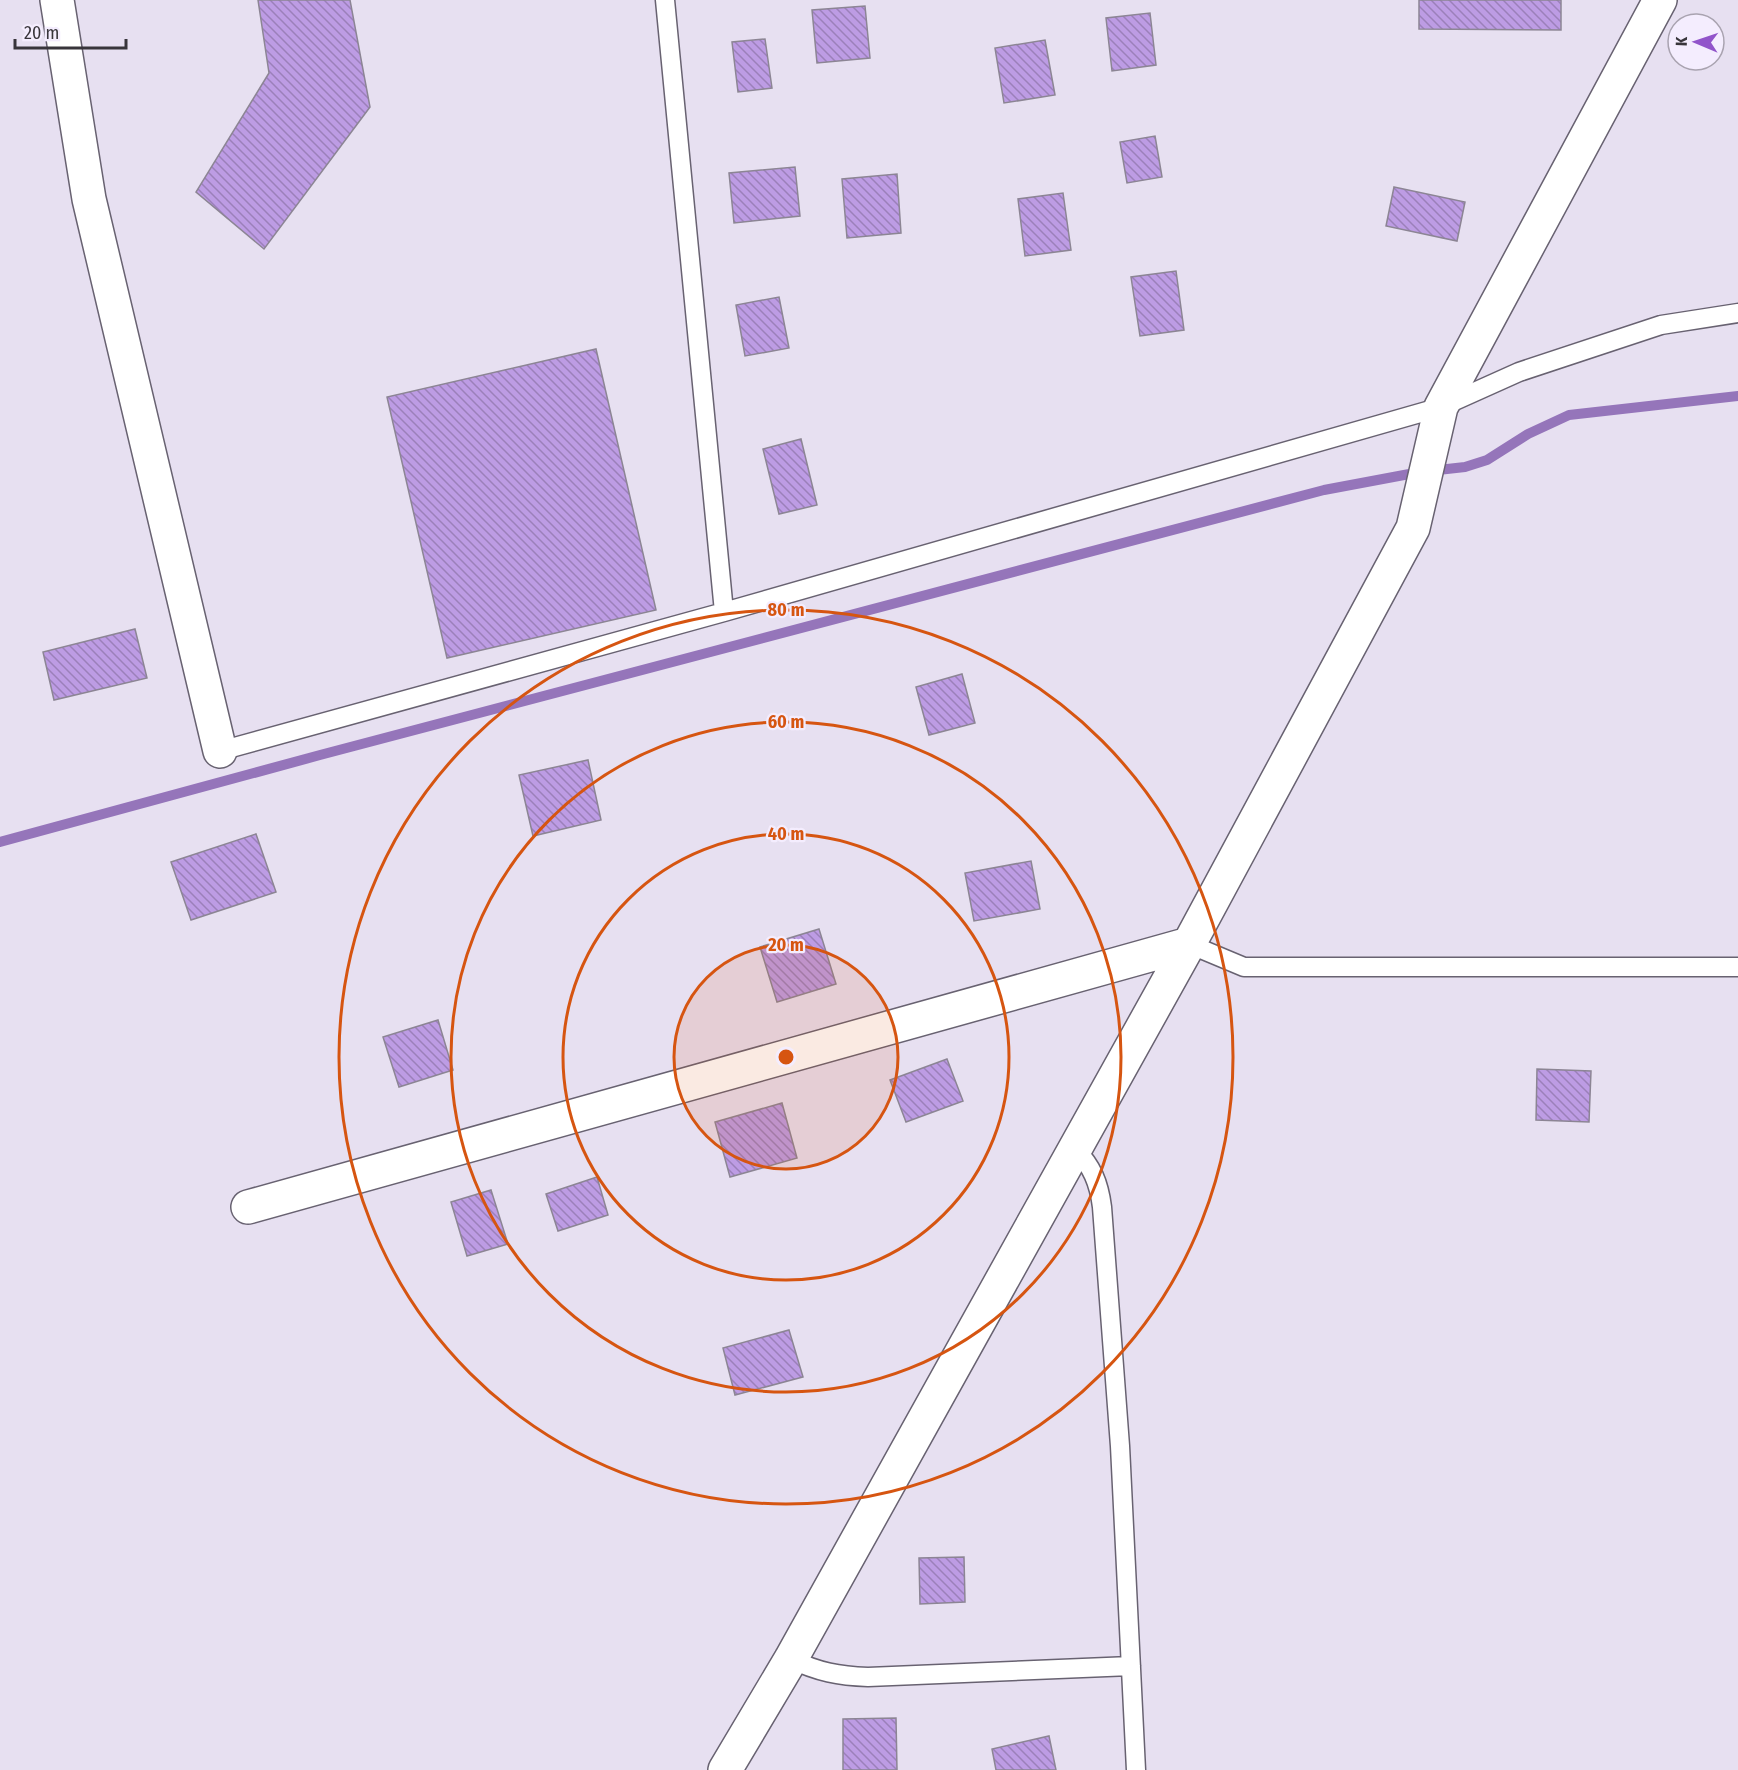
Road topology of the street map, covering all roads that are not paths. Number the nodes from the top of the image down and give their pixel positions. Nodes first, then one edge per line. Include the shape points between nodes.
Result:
1 (57, 0) edge
2 (665, 0) edge
3 (1660, 0) edge
4 (1738, 314) edge
5 (1441, 407) junction
6 (724, 612) junction
7 (220, 751) joint
8 (1189, 944) junction
9 (1738, 967) edge
10 (1075, 1149) junction
11 (248, 1207) dead end
12 (791, 1659) junction
13 (1131, 1666) junction
14 (725, 1770) edge
15 (1136, 1770) edge

1 - 7 street via 88,199
2 - 6 lane
3 - 5 street
4 - 5 lane via 1661,325 1519,372
5 - 6 lane
5 - 8 street via 1413,528
6 - 7 lane
8 - 9 lane via 1244,967
8 - 10 street
8 - 11 street
10 - 12 street
10 - 13 lane via 1094,1174 1101,1199 1120,1446
12 - 13 lane via 823,1672 868,1677
12 - 14 street
13 - 15 lane

